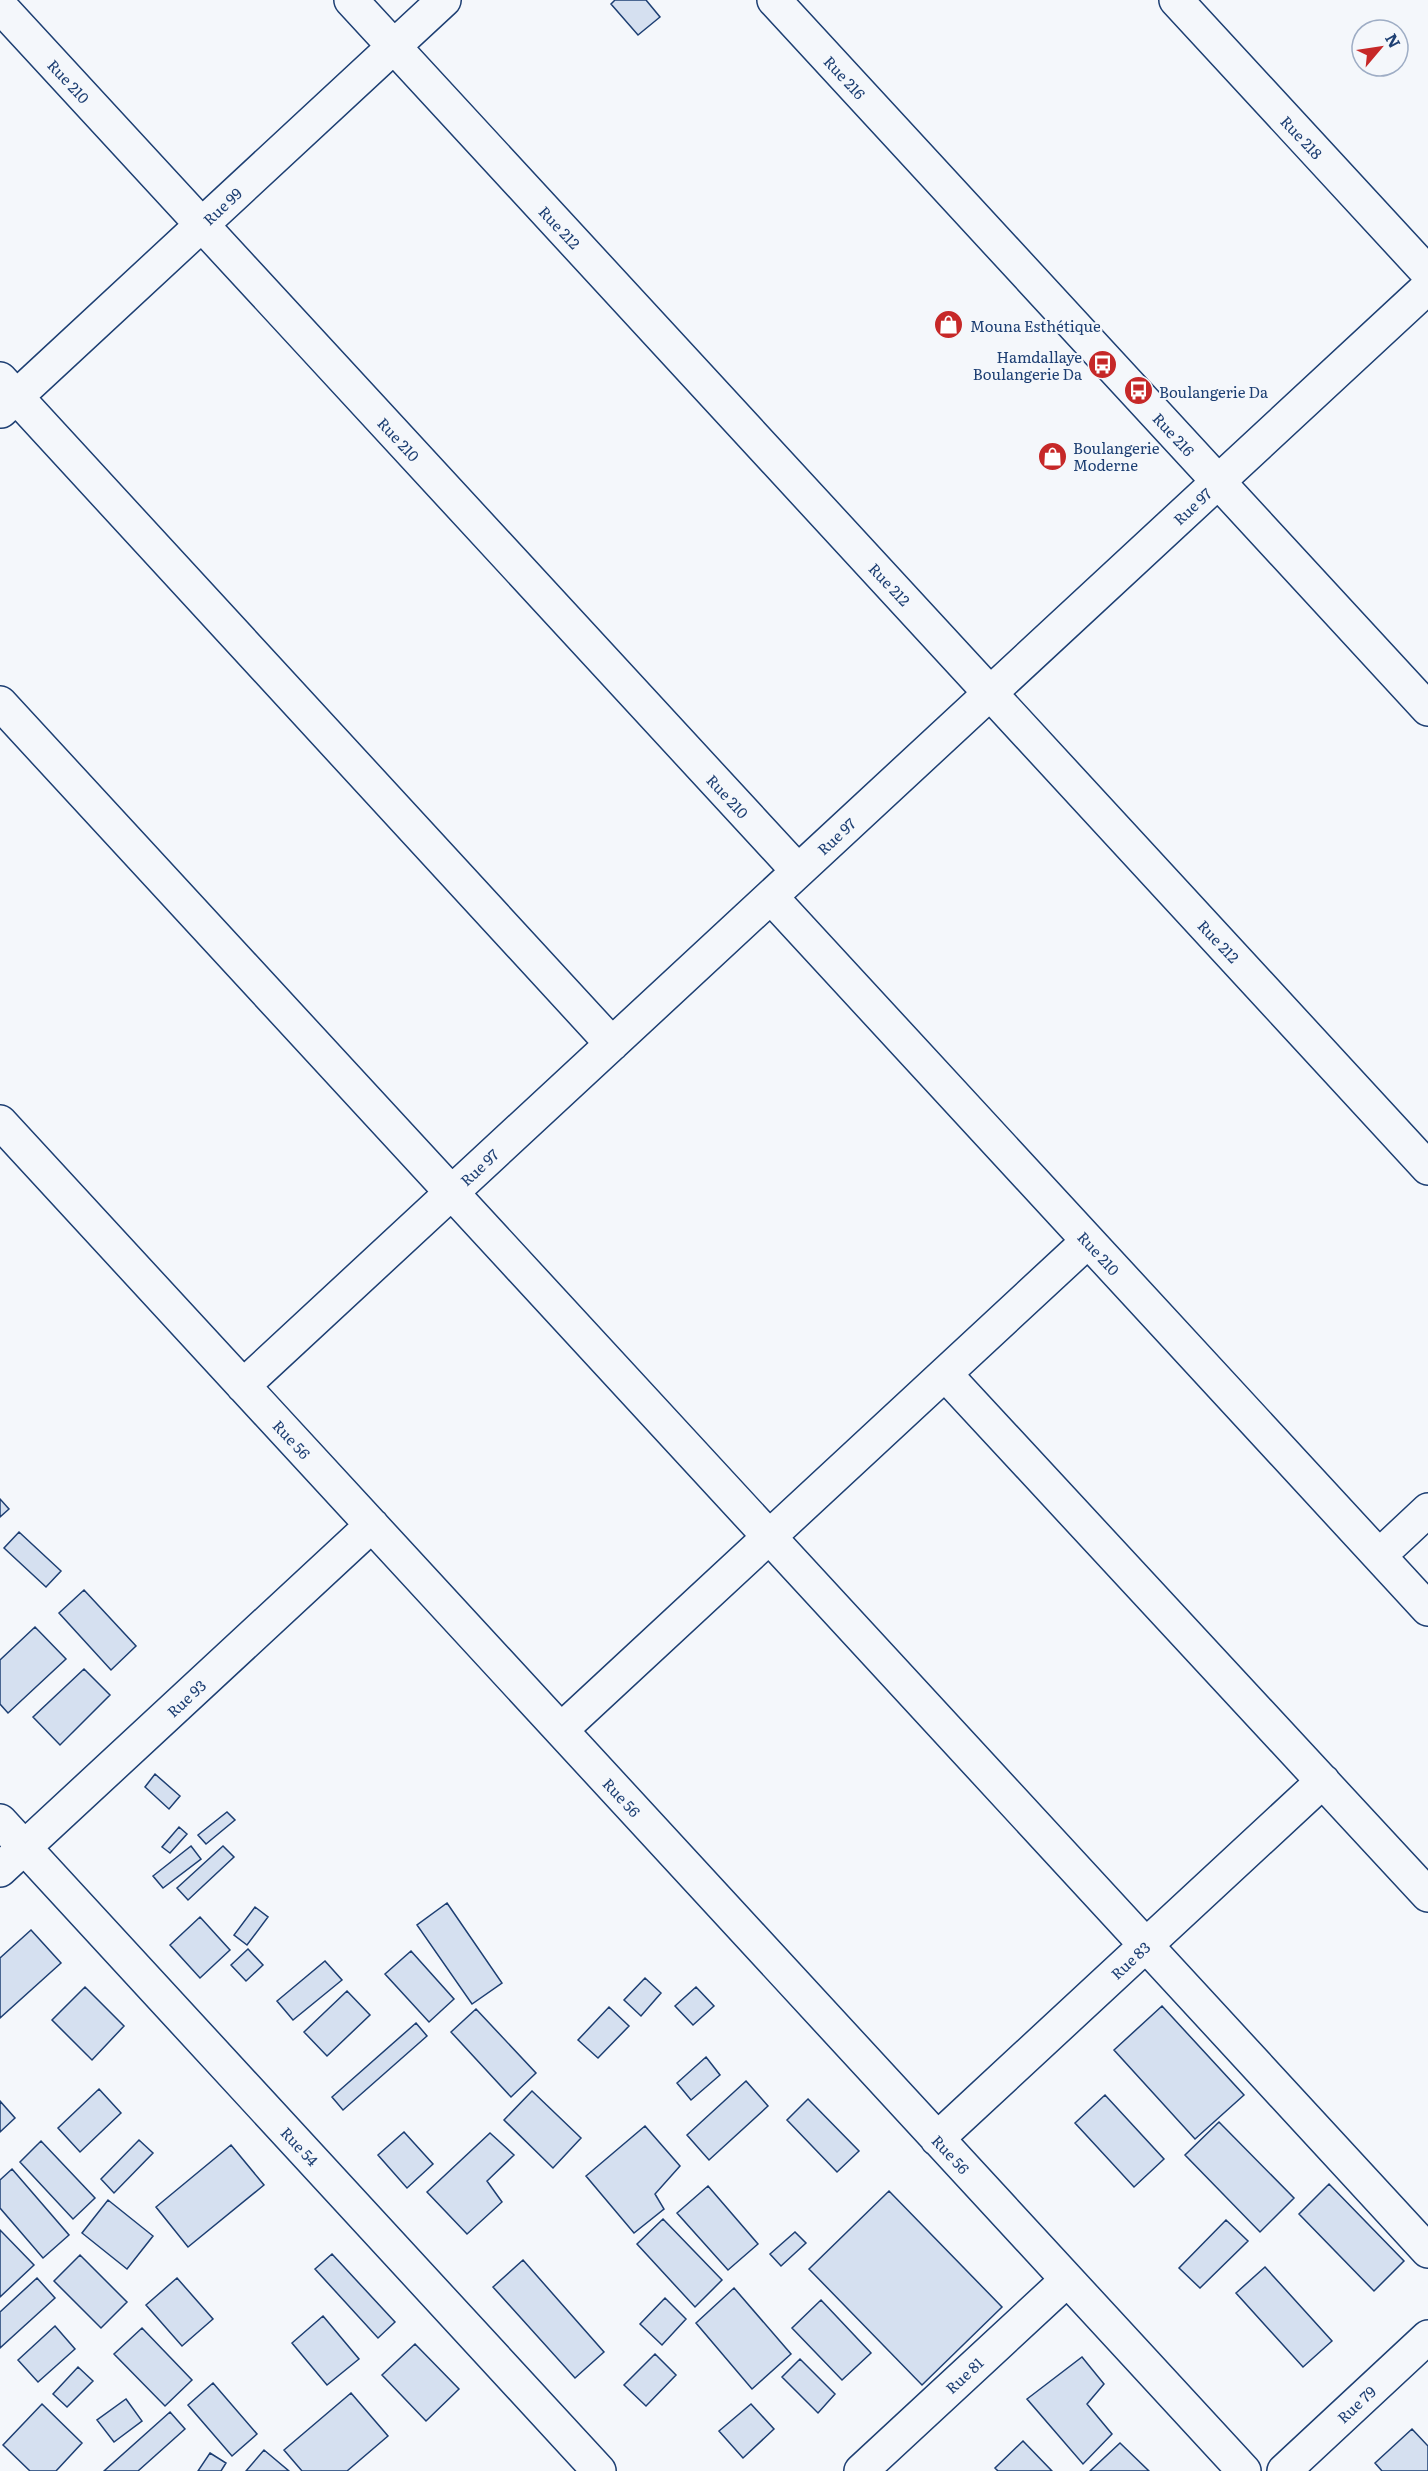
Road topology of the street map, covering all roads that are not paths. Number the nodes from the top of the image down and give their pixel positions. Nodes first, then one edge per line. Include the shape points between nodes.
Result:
1 (351, 0) edge
2 (444, 0) edge
3 (774, 0) edge
4 (1176, 0) edge
5 (0, 6) edge
6 (394, 46) junction
7 (201, 225) junction
8 (1428, 273) edge
9 (1428, 287) edge
10 (5, 396) edge
11 (1218, 482) junction
12 (990, 693) junction
13 (0, 703) edge
14 (1428, 709) edge
15 (798, 871) junction
16 (771, 897) junction
17 (612, 1044) junction
18 (0, 1122) edge
19 (1428, 1168) edge
20 (452, 1192) junction
21 (1088, 1241) junction
22 (945, 1374) junction
23 (243, 1386) junction
24 (1428, 1510) edge
25 (372, 1525) junction
26 (769, 1537) junction
27 (1379, 1556) junction
28 (1428, 1609) edge
29 (561, 1730) junction
30 (1323, 1781) junction
31 (0, 1821) edge
32 (25, 1847) junction
33 (0, 1870) edge
34 (1428, 1895) edge
35 (1146, 1945) junction
36 (937, 2139) junction
37 (1428, 2251) edge
38 (1067, 2280) junction
39 (1428, 2337) edge
40 (599, 2471) edge
41 (861, 2471) edge
42 (1244, 2471) edge
43 (1284, 2471) edge

1 - 6 street, Rue 212
2 - 6 street, Rue 99
3 - 11 street, Rue 216
4 - 8 street, Rue 218
5 - 7 street, Rue 210
6 - 7 street, Rue 99
6 - 12 street, Rue 212
7 - 10 street, Rue 99
7 - 15 street, Rue 210
9 - 11 street, Rue 97
10 - 17 street
11 - 12 street, Rue 97
11 - 14 street, Rue 216
12 - 15 street, Rue 97
12 - 19 street, Rue 212
13 - 20 street
15 - 16 street, Rue 97
16 - 17 street, Rue 97
16 - 21 street, Rue 210
17 - 20 street, Rue 97
18 - 23 street, Rue 56
20 - 23 street, Rue 97
20 - 26 street
21 - 22 street
21 - 27 street, Rue 210
22 - 26 street
22 - 30 street
23 - 25 street, Rue 56
24 - 27 street
25 - 29 street, Rue 56
25 - 32 street, Rue 93
26 - 29 street
26 - 35 street
27 - 28 street, Rue 210
29 - 36 street, Rue 56
30 - 34 street
30 - 35 street, Rue 83
31 - 32 street, Rue 54
32 - 33 street, Rue 93
32 - 40 street, Rue 54
35 - 36 street, Rue 83
35 - 37 street
36 - 38 street, Rue 56
38 - 41 street, Rue 81
38 - 42 street, Rue 56
39 - 43 street, Rue 79

